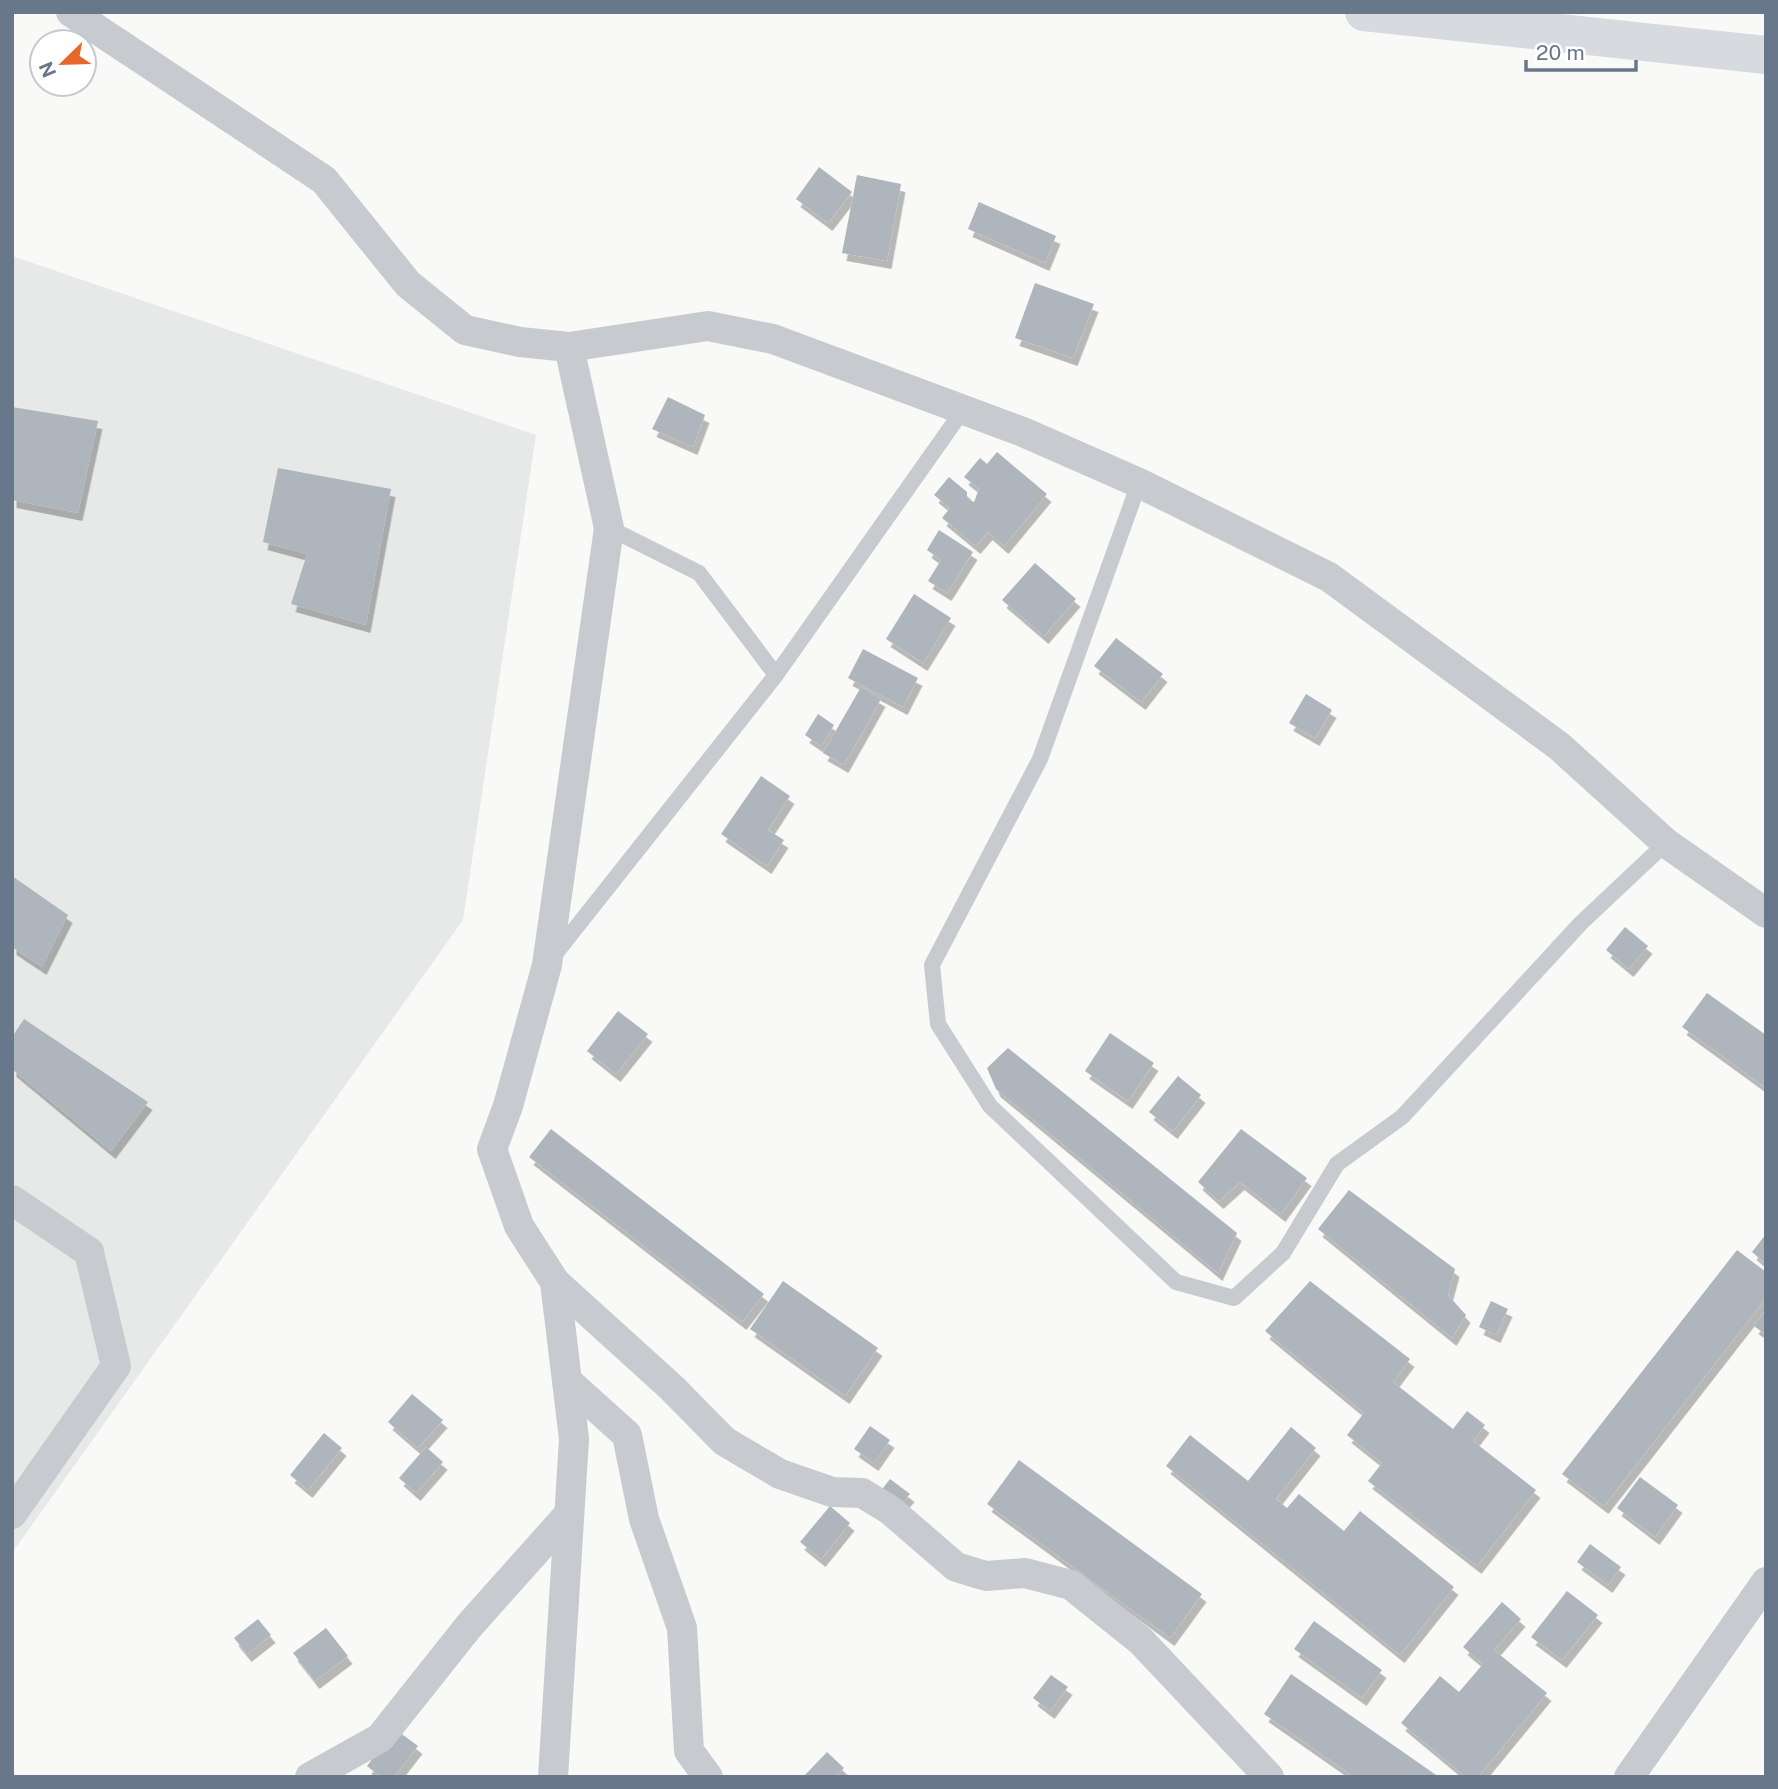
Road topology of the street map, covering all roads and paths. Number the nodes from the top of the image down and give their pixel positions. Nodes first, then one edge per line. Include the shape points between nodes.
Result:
1 (71, 12) edge
2 (1364, 12) edge
3 (1766, 55) edge
4 (569, 347) junction
5 (964, 410) junction
6 (1139, 483) junction
7 (609, 528) junction
8 (776, 675) junction
9 (1666, 843) junction
10 (1766, 914) edge
11 (547, 965) junction
12 (12, 1200) edge
13 (555, 1282) junction
14 (567, 1381) junction
15 (12, 1514) edge
16 (569, 1514) junction
17 (1766, 1582) edge
18 (310, 1777) edge
19 (553, 1777) edge
20 (708, 1777) edge
21 (1269, 1777) edge
22 (1629, 1777) edge

1 - 4 street via 324,180 408,284 465,330
2 - 3 main road
4 - 5 street via 708,326 773,339
4 - 7 street
5 - 6 street
5 - 8 lane
6 - 9 street via 1329,578 1559,746
6 - 9 lane via 1040,759 932,965 938,1024 990,1105 1175,1282 1234,1298 1283,1252 1337,1164 1402,1117 1581,923
7 - 8 lane via 699,573
7 - 11 street
8 - 11 lane
9 - 10 street
11 - 13 street via 492,1149 519,1226
12 - 15 street via 89,1252 116,1366
13 - 14 street
13 - 21 street via 724,1441 780,1474 832,1492 862,1493 890,1510 956,1567 986,1576 1025,1573 1071,1586 1142,1641
14 - 16 street via 574,1438
14 - 20 street via 627,1434 644,1519 682,1628 689,1751
16 - 18 street via 469,1626 380,1738
16 - 19 street
17 - 22 street

